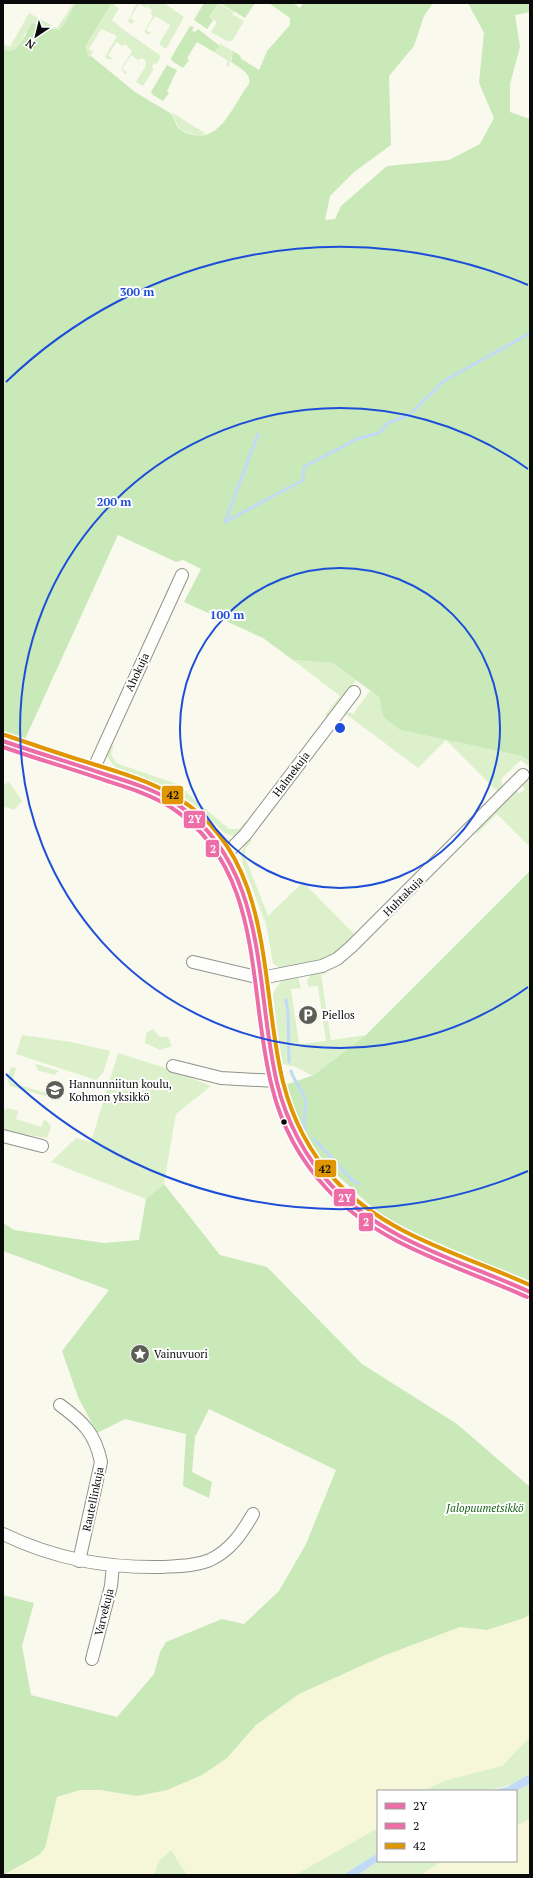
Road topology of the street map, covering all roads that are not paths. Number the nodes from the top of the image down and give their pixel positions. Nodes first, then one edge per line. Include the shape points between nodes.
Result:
1 (182, 575) dead end
2 (354, 692) dead end
3 (3, 741) edge
4 (93, 770) junction
5 (523, 775) dead end
6 (226, 854) junction
7 (193, 962) dead end
8 (261, 978) junction
9 (173, 1066) dead end
10 (276, 1081) junction
11 (3, 1136) edge
12 (42, 1146) dead end
13 (530, 1292) edge
14 (60, 1405) dead end
15 (253, 1514) dead end
16 (3, 1534) edge
17 (79, 1561) junction
18 (113, 1565) junction
19 (92, 1659) dead end

1 - 4 street, Ahokuja
2 - 6 street, Halmekuja via 245,835
3 - 4 street
4 - 6 street via 146,788 175,803 196,818
5 - 8 street, Huhtakuja via 344,954 318,967
6 - 8 street via 244,894 255,936
7 - 8 street
8 - 10 street
9 - 10 street via 221,1078
10 - 13 street via 289,1119 305,1149 326,1180 355,1208 376,1224 410,1242
11 - 12 street
14 - 17 street, Rautellinkuja via 82,1421 98,1446 101,1462
15 - 18 street via 235,1542 210,1560 188,1566
16 - 17 street via 46,1552
17 - 18 street
18 - 19 street, Varvekuja via 111,1586

